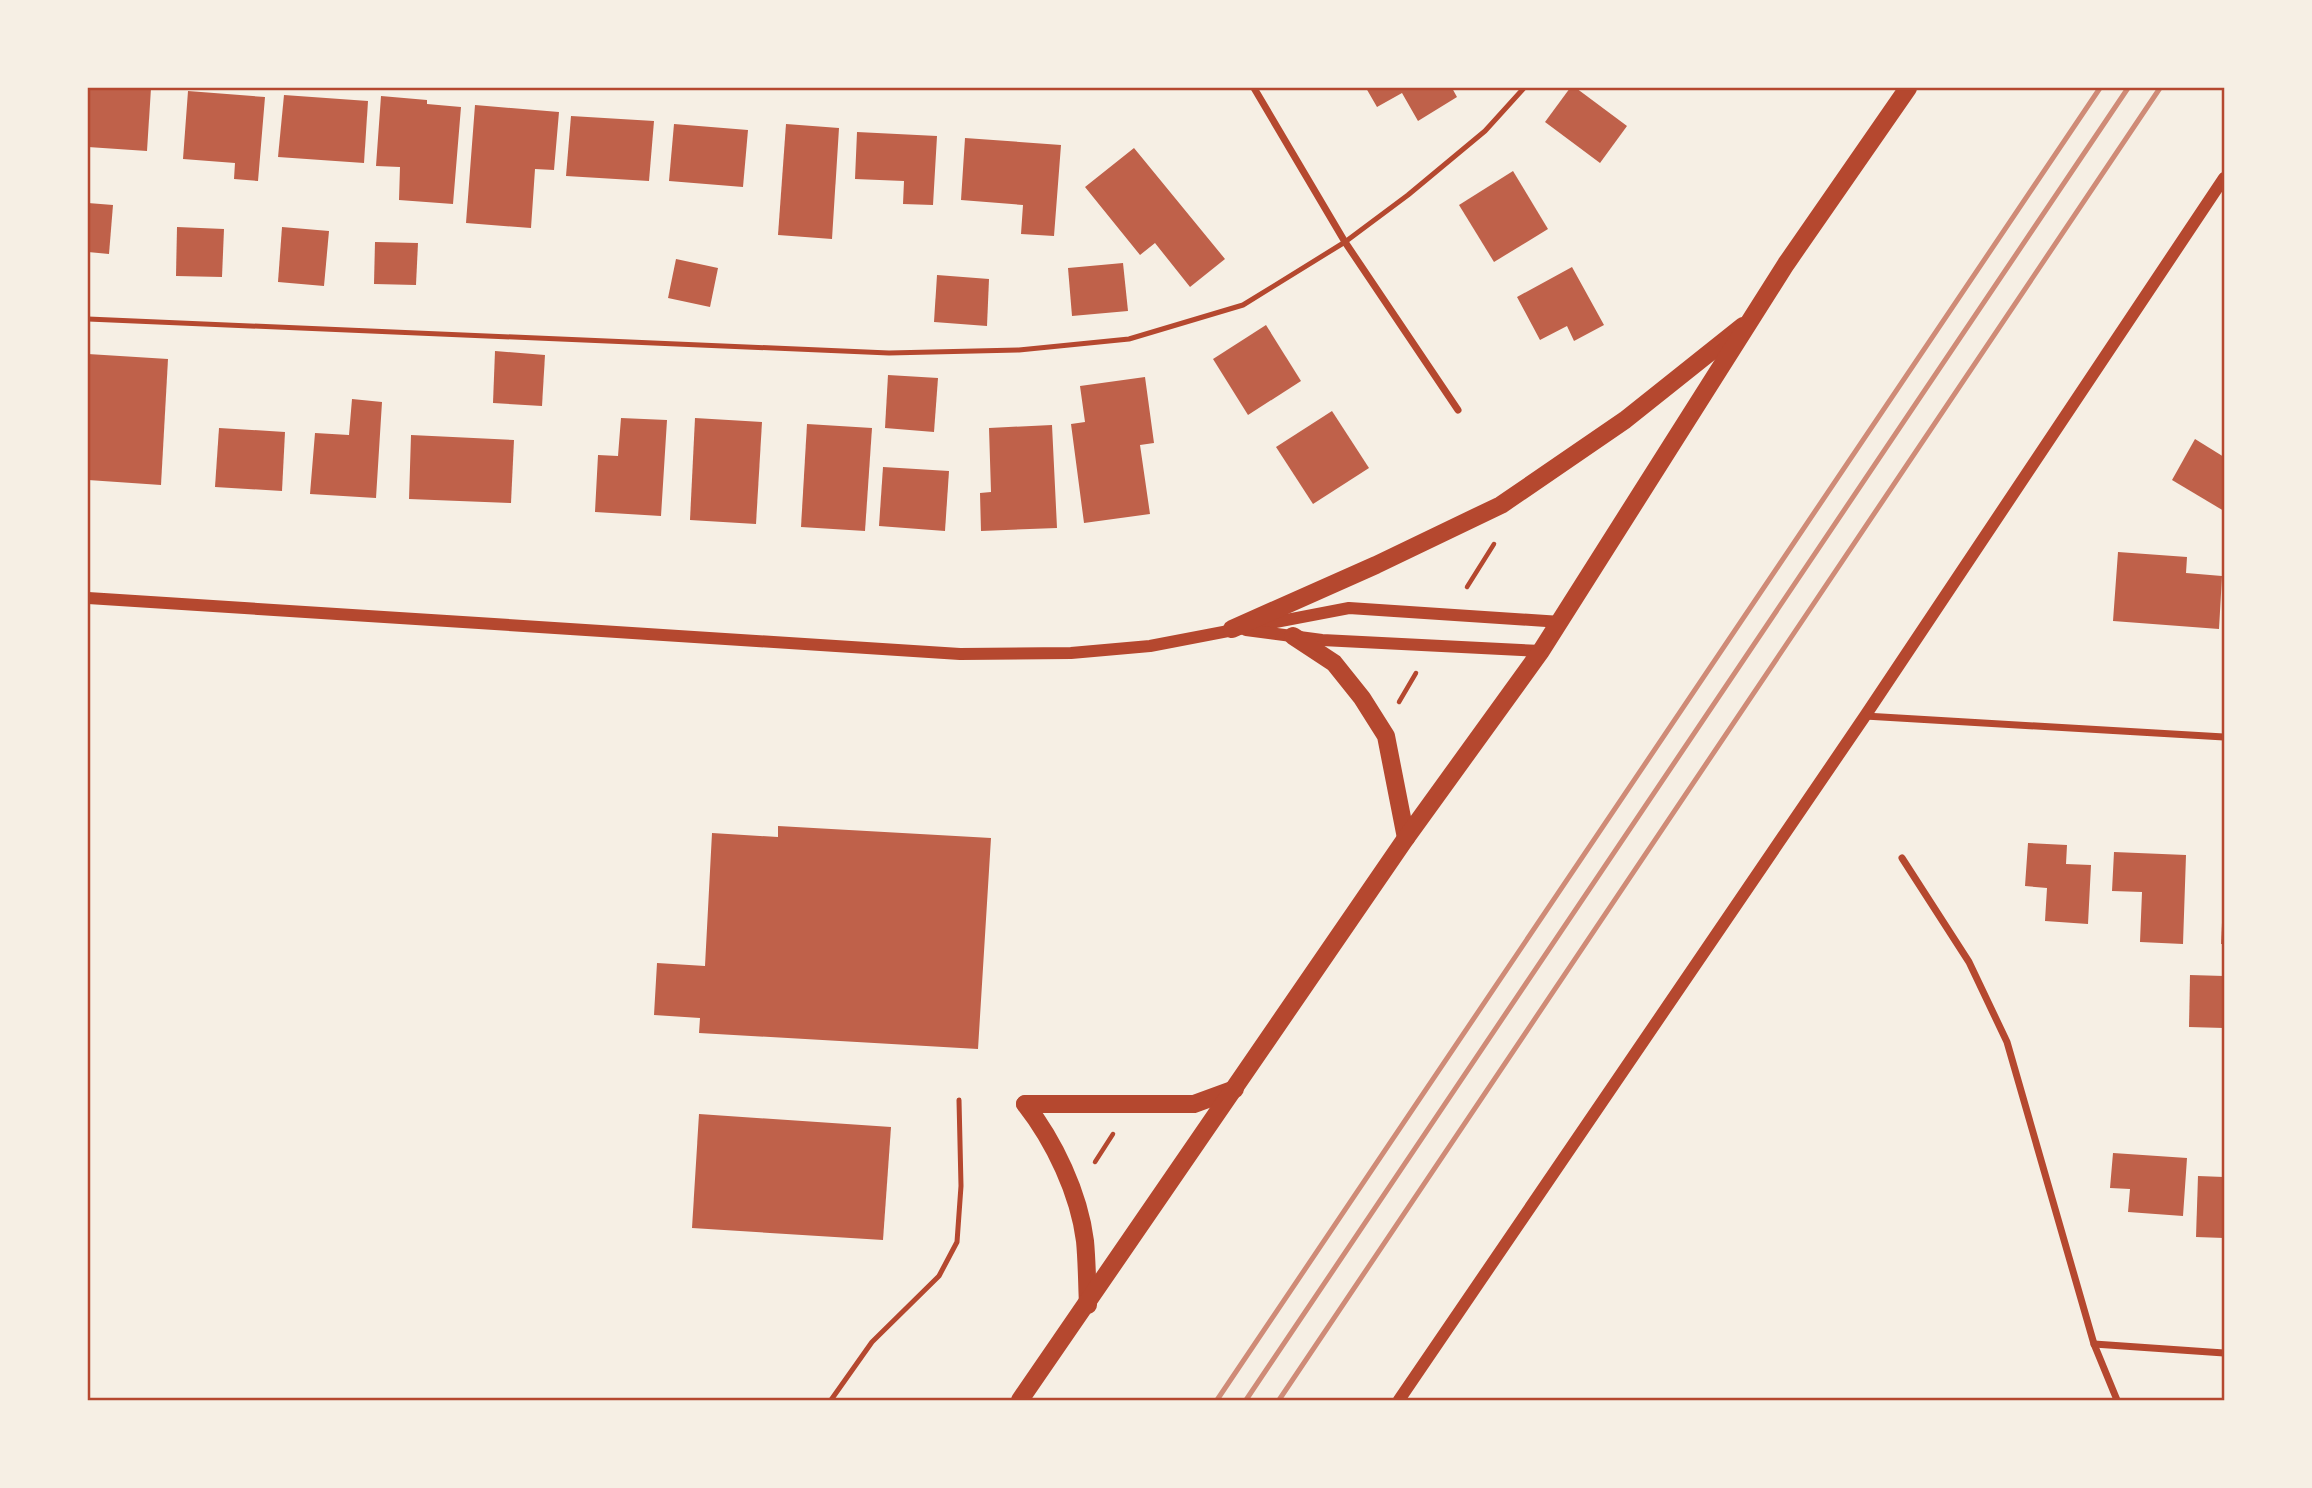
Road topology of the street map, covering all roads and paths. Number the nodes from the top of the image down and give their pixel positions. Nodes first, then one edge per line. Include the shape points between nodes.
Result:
1 (1254, 88) edge
2 (1524, 88) edge
3 (1908, 88) edge
4 (2224, 178) edge
5 (1345, 242) junction
6 (1754, 317) junction
7 (88, 319) edge
8 (1458, 410) dead end
9 (1496, 540) dead end
10 (1466, 590) dead end
11 (88, 598) edge
12 (1561, 622) junction
13 (1232, 629) junction
14 (1293, 636) junction
15 (1541, 651) junction
16 (1417, 672) dead end
17 (1397, 705) dead end
18 (1865, 716) junction
19 (2224, 737) edge
20 (1406, 838) junction
21 (1902, 858) dead end
22 (1235, 1089) junction
23 (959, 1100) dead end
24 (1116, 1129) dead end
25 (1088, 1173) dead end
26 (1087, 1305) junction
27 (2094, 1345) junction
28 (2224, 1353) edge
29 (831, 1401) edge
30 (1020, 1401) edge
31 (1399, 1401) edge
32 (2117, 1401) edge

1 - 5 street
2 - 5 lane via 1485,131
3 - 6 main road
4 - 18 street
5 - 7 lane via 1243,305 1129,339 1019,350 889,353
5 - 8 street
6 - 12 main road
6 - 13 main road via 1625,420 1501,505
9 - 10 path
11 - 13 street via 960,654 1141,647
12 - 13 street via 1349,608
12 - 15 main road
13 - 14 street
14 - 15 street
14 - 20 main road via 1334,663 1363,698 1385,736
15 - 20 main road
16 - 17 path
18 - 19 street
18 - 31 street
20 - 22 main road
21 - 27 street via 1969,962 2007,1042
22 - 26 main road
22 - 26 main road via 1194,1104 1025,1104 1046,1130 1073,1196 1085,1239
23 - 29 lane via 957,1242 939,1276 872,1342
24 - 25 path
26 - 30 main road
27 - 28 street
27 - 32 street

